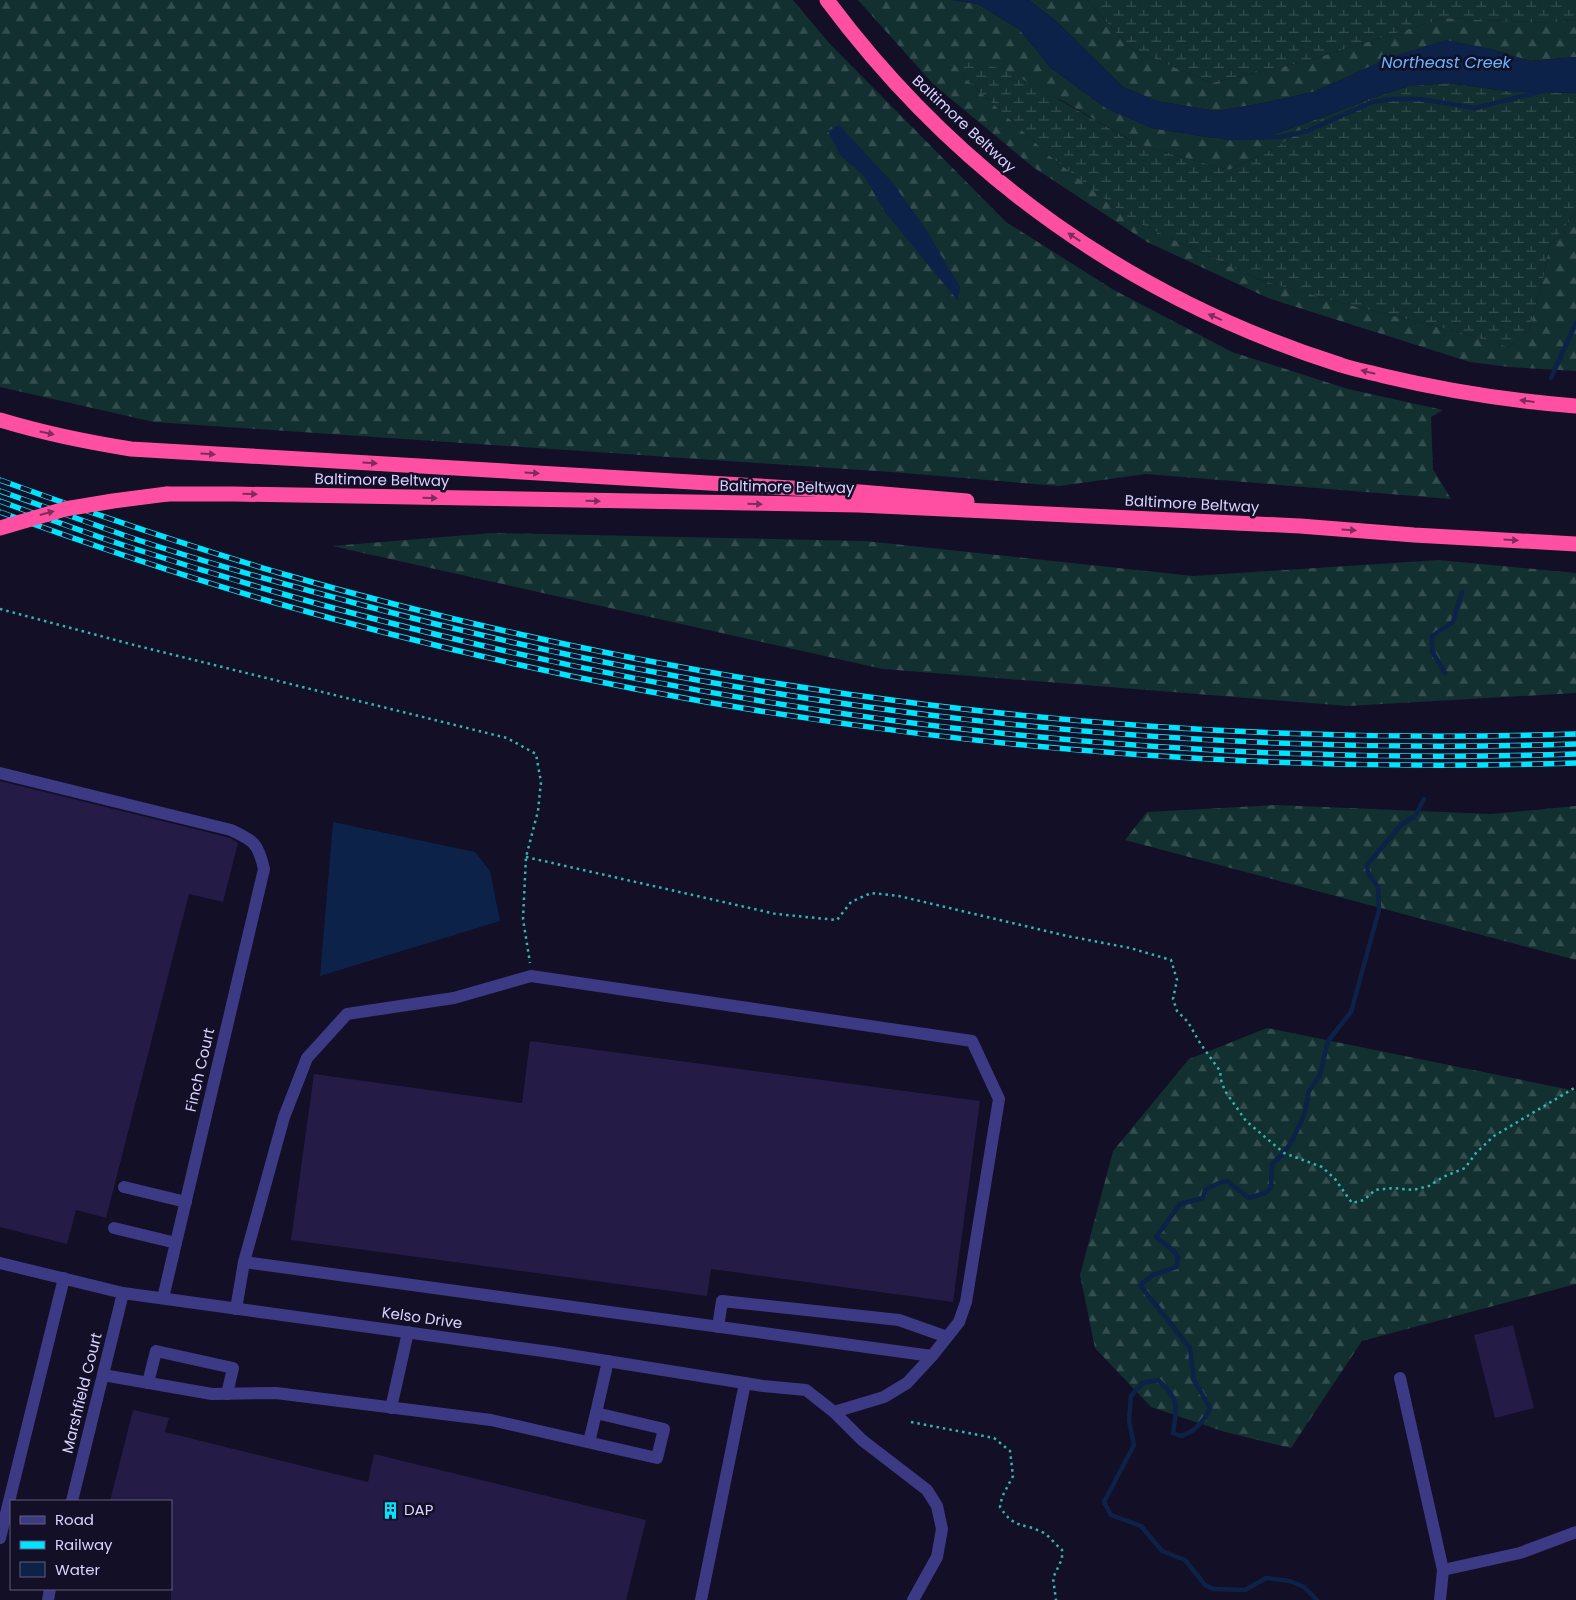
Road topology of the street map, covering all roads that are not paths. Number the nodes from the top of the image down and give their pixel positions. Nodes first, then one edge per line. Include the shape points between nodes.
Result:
1 (827, 0) edge
2 (1576, 406) edge
3 (0, 420) edge
4 (1300, 526) junction
5 (0, 528) edge
6 (1576, 544) edge
7 (0, 773) edge
8 (124, 1186) dead end
9 (186, 1202) junction
10 (114, 1228) dead end
11 (176, 1243) junction
12 (0, 1262) edge
13 (244, 1262) junction
14 (64, 1278) junction
15 (123, 1293) junction
16 (163, 1298) junction
17 (236, 1309) junction
18 (718, 1327) junction
19 (408, 1332) junction
20 (948, 1337) junction
21 (932, 1356) junction
22 (608, 1361) junction
23 (103, 1375) junction
24 (1400, 1378) dead end
25 (148, 1383) junction
26 (746, 1383) junction
27 (227, 1394) junction
28 (391, 1408) junction
29 (834, 1412) junction
30 (596, 1413) junction
31 (589, 1442) junction
32 (72, 1500) edge
33 (1576, 1532) edge
34 (0, 1538) edge
35 (1443, 1570) junction
36 (701, 1600) edge
37 (913, 1600) edge
38 (1440, 1600) edge

2 -> 1 highway, Baltimore Beltway via 1476,395 1343,366 1274,342 1157,288 1102,256 1014,195 925,115 853,35
3 -> 4 highway via 39,432 131,449 860,492
5 -> 4 highway, Baltimore Beltway, bridge via 65,508 167,494 859,505
4 -> 6 highway, Baltimore Beltway
7 - 9 street, Finch Court via 231,830 249,838 259,850 264,869
8 - 9 street
9 - 11 street, Finch Court
10 - 11 street
11 - 16 street, Finch Court
12 - 14 street, Kelso Drive
13 - 17 street
13 - 18 street
13 - 20 street via 284,1118 307,1058 346,1014 454,998 531,976 972,1041 999,1099 966,1302 959,1322
14 - 15 street, Kelso Drive
14 - 34 street
15 - 16 street, Kelso Drive
15 - 23 street, Marshfield Court
16 - 17 street, Kelso Drive
17 - 19 street, Kelso Drive
18 - 20 street via 722,1301 899,1320
18 - 21 street
19 - 22 street, Kelso Drive
19 - 28 street
20 - 21 street
21 - 29 street via 907,1383 884,1397
22 - 26 street, Kelso Drive
22 - 30 street
23 - 25 street
23 - 32 street, Marshfield Court
24 - 35 street
25 - 27 street
25 - 27 street via 156,1351 232,1368
26 - 29 street, Kelso Drive via 806,1390
26 - 36 street
27 - 28 street via 276,1393
28 - 31 street via 491,1420
29 - 37 street, Kelso Drive via 862,1440 927,1490 937,1506 942,1529 937,1557
30 - 31 street
30 - 31 street via 664,1429 657,1458
33 - 35 street via 1520,1553
35 - 38 street

